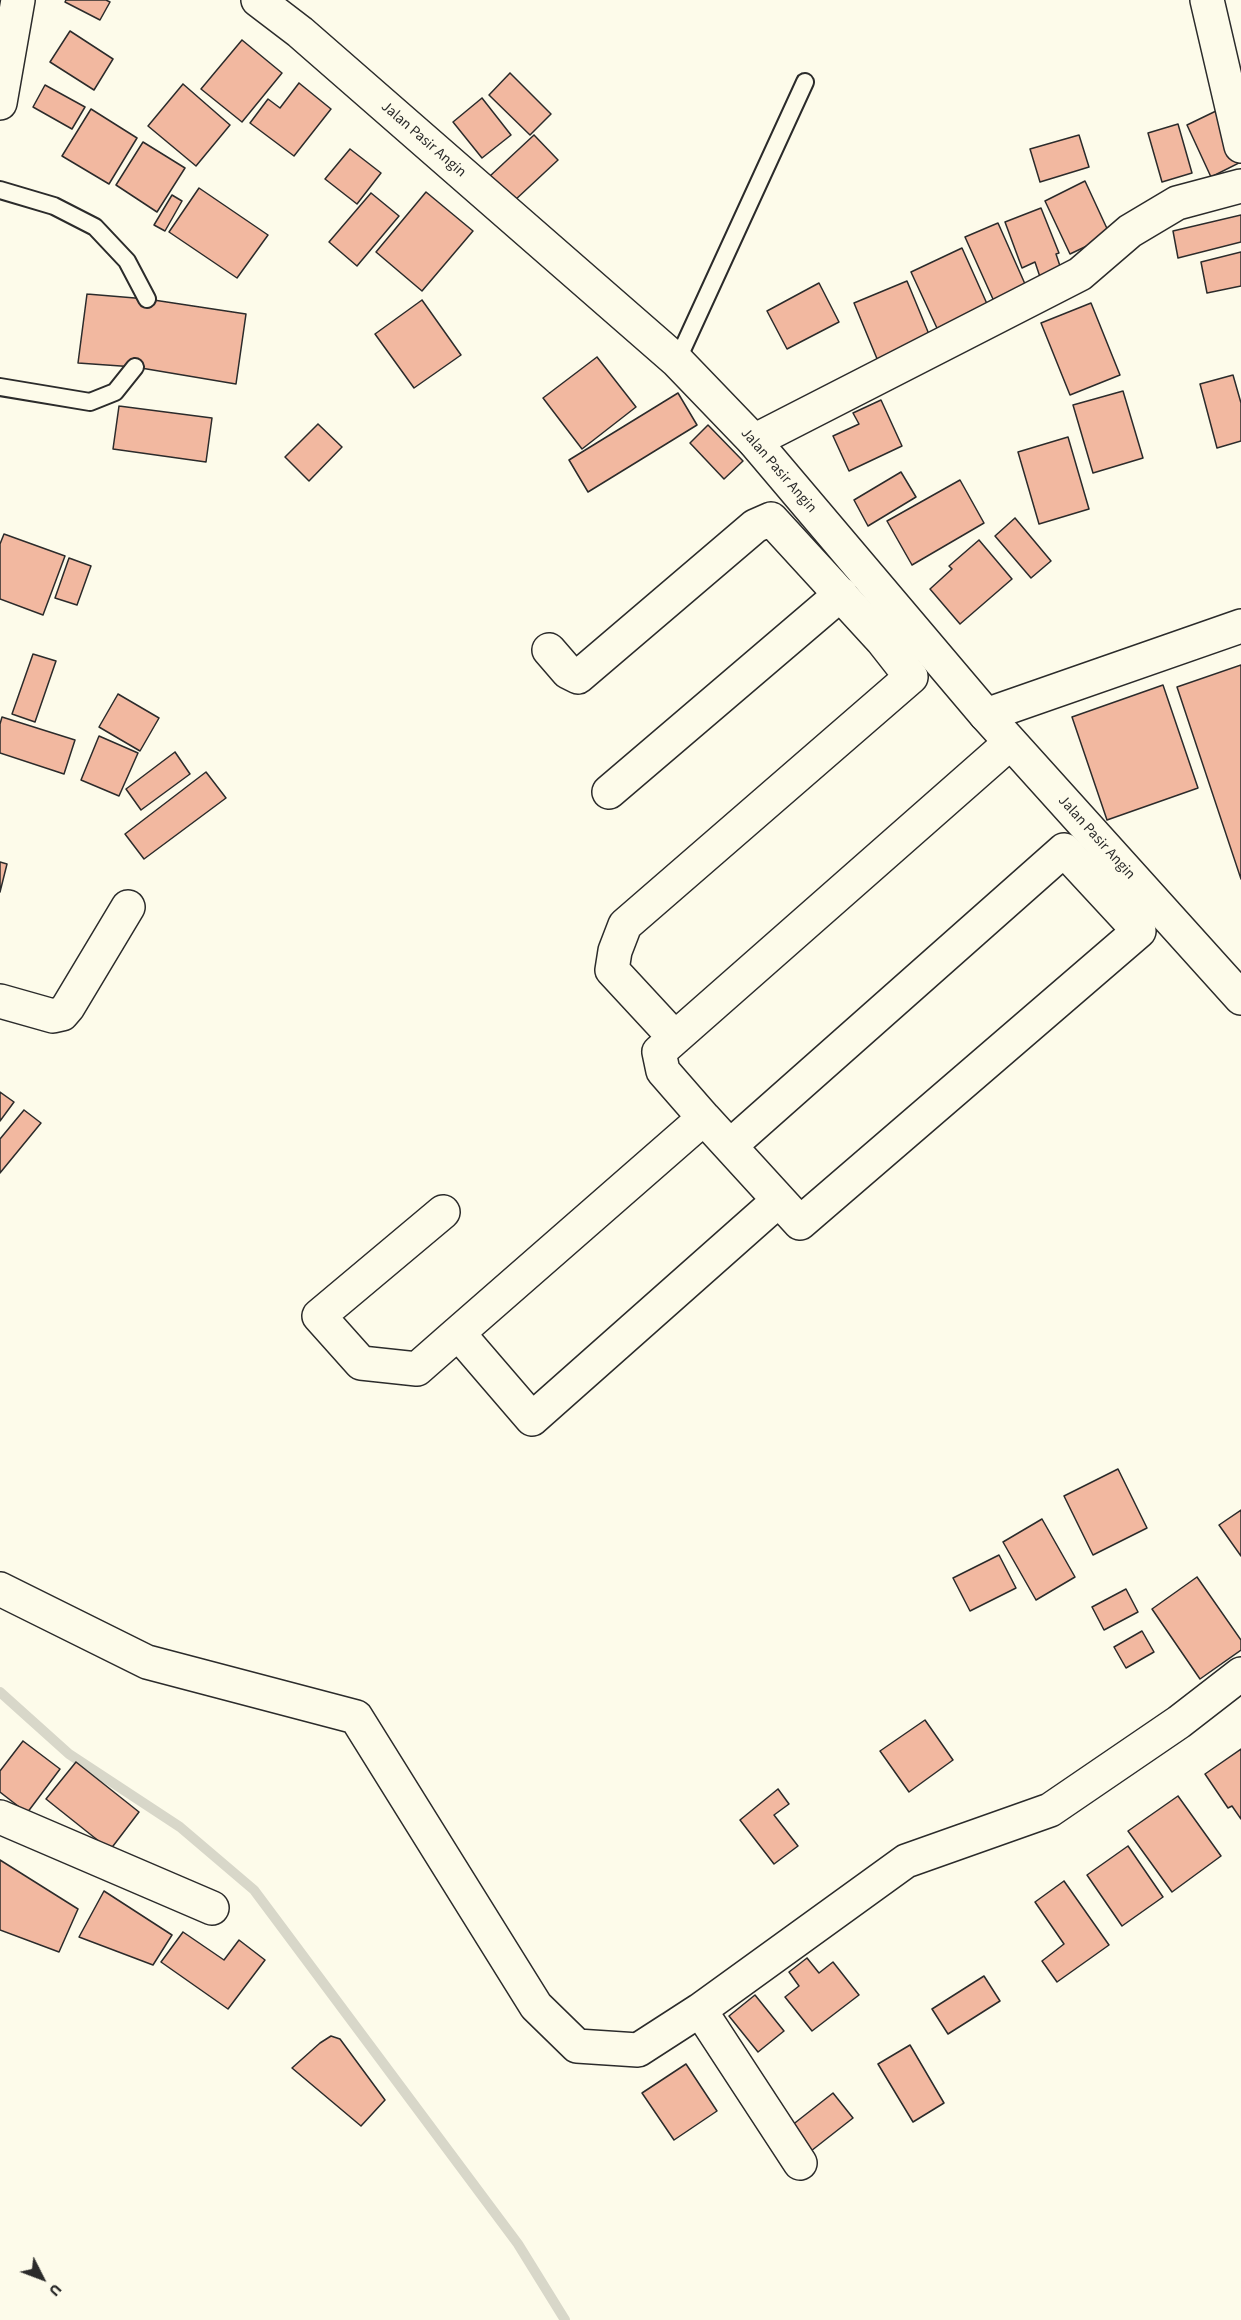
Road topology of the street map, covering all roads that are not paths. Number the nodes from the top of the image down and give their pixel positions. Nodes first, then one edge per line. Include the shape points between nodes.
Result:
1 (18, 0) edge
2 (258, 0) edge
3 (1207, 0) edge
4 (805, 82) dead end
5 (0, 103) edge
6 (1241, 146) edge
7 (1241, 186) edge
8 (0, 190) edge
9 (147, 299) dead end
10 (677, 361) junction
11 (135, 367) dead end
12 (0, 387) edge
13 (754, 441) junction
14 (841, 594) junction
15 (1241, 626) edge
16 (549, 650) dead end
17 (986, 715) junction
18 (1010, 742) junction
19 (609, 792) dead end
20 (128, 907) dead end
21 (1241, 998) edge
22 (0, 1001) edge
23 (675, 1038) junction
24 (704, 1118) junction
25 (730, 1146) junction
26 (779, 1200) junction
27 (443, 1212) dead end
28 (458, 1333) junction
29 (0, 1589) edge
30 (1241, 1674) edge
31 (0, 1817) edge
32 (212, 1908) dead end
33 (700, 2010) junction
34 (800, 2163) dead end

1 - 5 street
2 - 10 street, Jalan Pasir Angin via 300,32
3 - 6 street
4 - 10 lane
7 - 13 street via 1177,202 1130,231 1080,274
8 - 9 lane via 54,206 95,227 127,261
10 - 13 street, Jalan Pasir Angin
11 - 12 lane via 116,392 90,402
13 - 17 street, Jalan Pasir Angin
14 - 16 street via 771,519 755,526 578,677 568,672
14 - 19 street
14 - 23 street via 911,677 625,925 612,970
15 - 17 street
17 - 18 street, Jalan Pasir Angin
18 - 21 street, Jalan Pasir Angin
18 - 23 street
20 - 22 street via 62,1014 53,1016
23 - 24 street via 659,1052 663,1071
24 - 25 street
24 - 28 street
25 - 26 street
25 - 26 street via 1064,850 1139,931 800,1223
26 - 28 street via 532,1419
27 - 28 street via 319,1316 361,1362 417,1369
29 - 33 street via 147,1662 356,1717 536,2006 577,2046 638,2050
30 - 33 street via 1179,1722 1050,1810 906,1861
31 - 32 street
33 - 34 street

